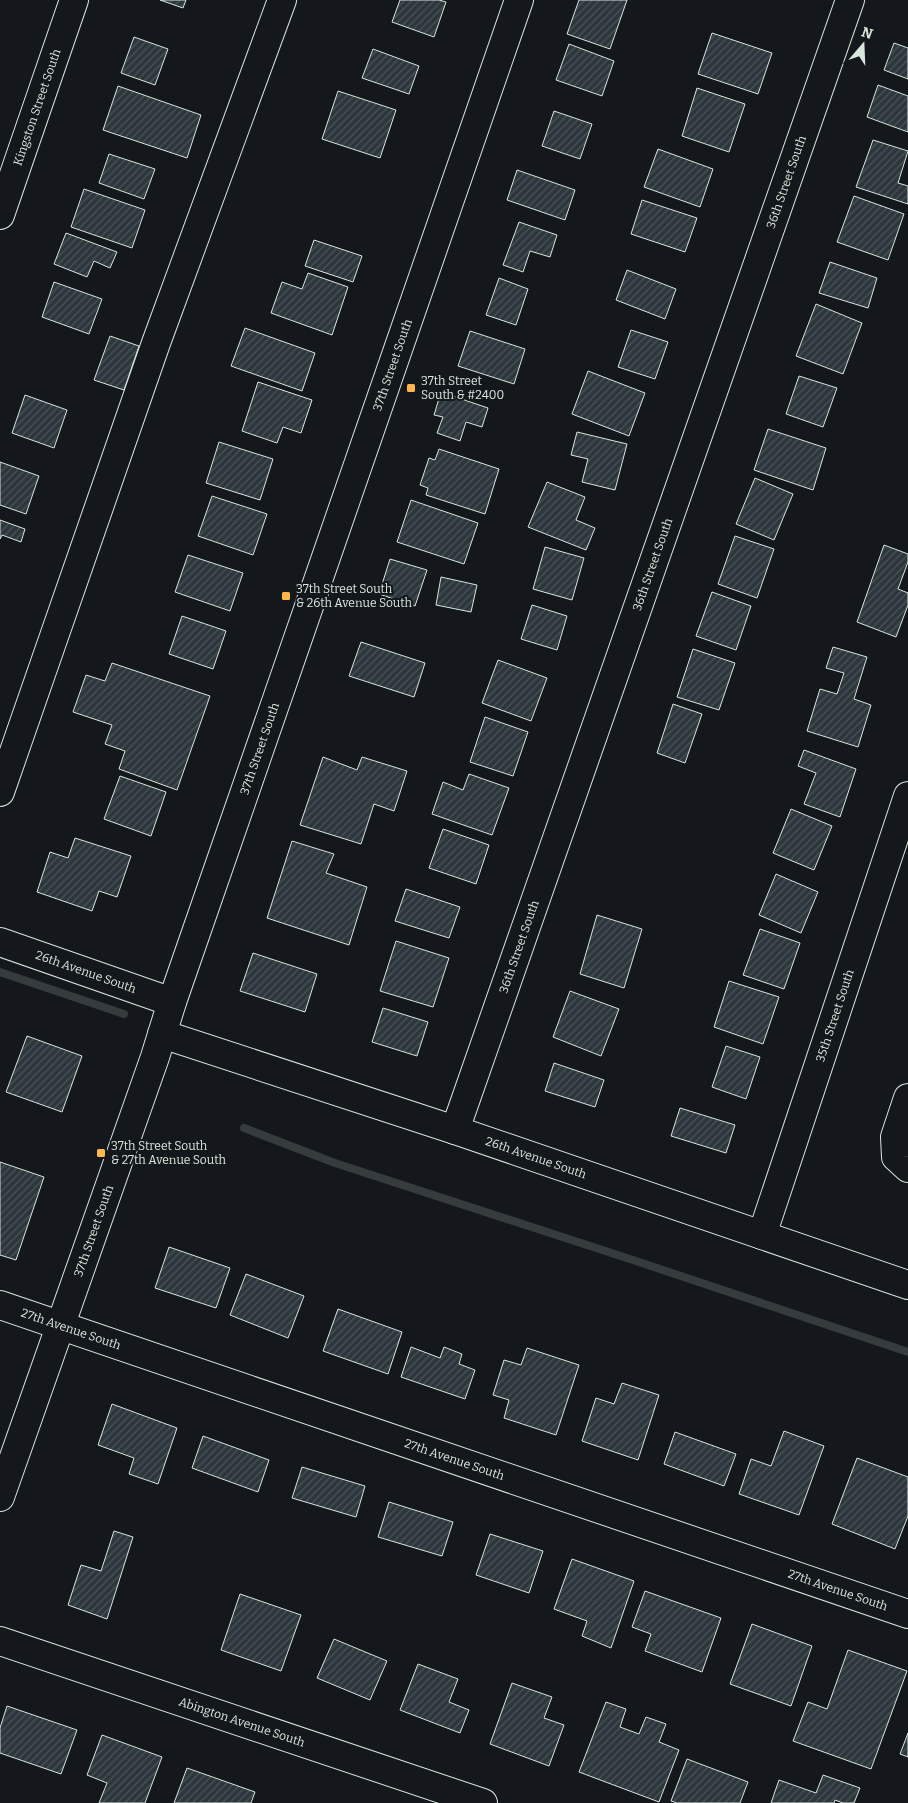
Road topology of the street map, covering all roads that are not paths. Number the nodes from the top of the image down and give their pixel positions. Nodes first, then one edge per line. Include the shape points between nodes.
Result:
1 (74, 0) edge
2 (282, 0) edge
3 (519, 0) edge
4 (850, 0) edge
5 (0, 215) edge
6 (0, 792) edge
7 (908, 796) edge
8 (0, 942) edge
9 (172, 1002) junction
10 (162, 1034) junction
11 (908, 1098) edge
12 (455, 1130) junction
13 (908, 1168) edge
14 (762, 1235) junction
15 (908, 1285) edge
16 (0, 1305) edge
17 (60, 1325) junction
18 (0, 1497) edge
19 (908, 1614) edge
20 (0, 1641) edge
21 (483, 1803) edge

1 - 5 street, Kingston Street South
2 - 6 street via 156,343
3 - 9 street, 37th Street South
4 - 12 street, 36th Street South
7 - 14 street, 35th Street South
8 - 9 street, 26th Avenue South
9 - 10 street, 37th Street South
10 - 12 street, 26th Avenue South
10 - 17 street, 37th Street South
11 - 13 street via 895,1137 896,1157
12 - 14 street, 26th Avenue South
14 - 15 street, 26th Avenue South
16 - 17 street, 27th Avenue South
17 - 18 street, 37th Street South
17 - 19 street, 27th Avenue South
20 - 21 street, Abington Avenue South

